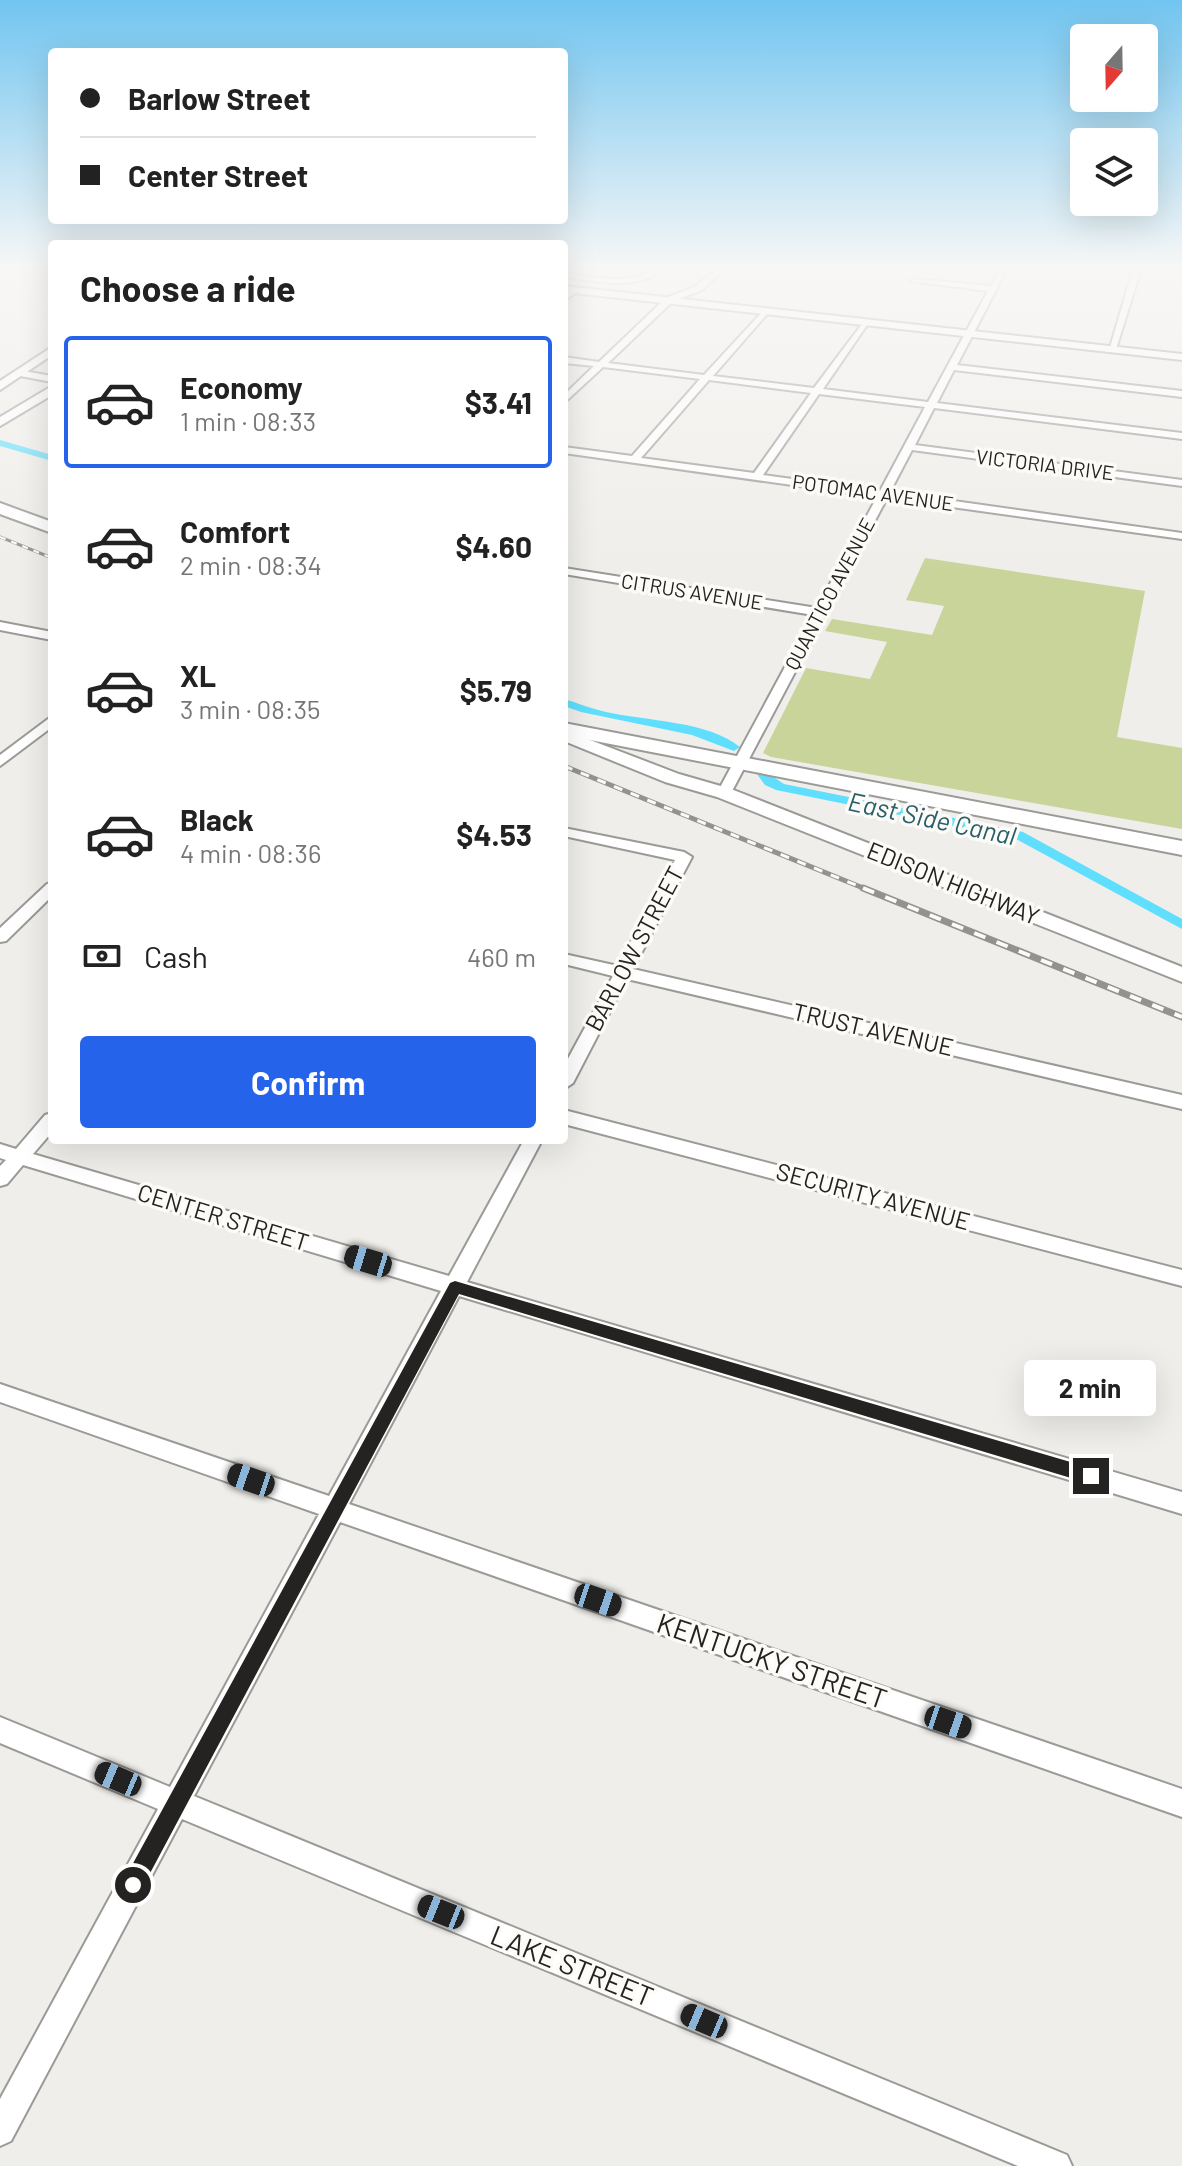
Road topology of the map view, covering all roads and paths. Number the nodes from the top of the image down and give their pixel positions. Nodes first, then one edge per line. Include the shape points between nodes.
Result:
1 (13, 370) edge
2 (27, 370) edge
3 (595, 370) edge
4 (651, 370) edge
5 (713, 370) edge
6 (832, 370) edge
7 (949, 370) edge
8 (977, 370) edge
9 (707, 377) junction
10 (48, 378) edge
11 (0, 386) edge
12 (817, 391) junction
13 (48, 392) edge
14 (1182, 394) edge
15 (568, 396) edge
16 (931, 405) junction
17 (0, 422) edge
18 (1182, 436) edge
19 (908, 447) junction
20 (568, 451) edge
21 (635, 459) junction
22 (757, 476) junction
23 (1182, 483) edge
24 (883, 494) junction
25 (0, 508) edge
26 (48, 526) edge
27 (1182, 536) edge
28 (568, 572) edge
29 (820, 612) junction
30 (0, 626) edge
31 (17, 629) junction
32 (48, 635) edge
33 (0, 641) edge
34 (48, 724) edge
35 (568, 730) edge
36 (741, 761) junction
37 (0, 762) edge
38 (724, 793) junction
39 (568, 833) edge
40 (1182, 846) edge
41 (48, 891) edge
42 (0, 937) edge
43 (568, 960) edge
44 (623, 972) junction
45 (1182, 975) edge
46 (568, 1075) edge
47 (1182, 1102) edge
48 (568, 1118) edge
49 (48, 1123) edge
50 (531, 1144) edge
51 (10, 1154) edge
52 (0, 1179) edge
53 (1182, 1278) edge
54 (455, 1287) junction
55 (0, 1393) edge
56 (1182, 1503) edge
57 (335, 1509) junction
58 (0, 1730) edge
59 (177, 1803) junction
60 (1182, 1803) edge
61 (0, 2130) edge
62 (1056, 2166) edge

1 - 11 main road
2 - 10 street
3 - 15 street
4 - 9 street
5 - 9 street
6 - 12 street
7 - 16 street, QUANTICO AVENUE
8 - 14 street
9 - 12 street
9 - 21 street
12 - 16 street
12 - 22 street
13 - 17 main road
16 - 18 street
16 - 19 street, QUANTICO AVENUE
19 - 23 street, VICTORIA DRIVE
19 - 24 street, QUANTICO AVENUE
20 - 21 street, POTOMAC AVENUE
21 - 22 street, POTOMAC AVENUE
22 - 24 street, POTOMAC AVENUE
24 - 27 street, POTOMAC AVENUE
24 - 29 street, QUANTICO AVENUE
25 - 26 main road
28 - 29 street, CITRUS AVENUE
29 - 36 street, QUANTICO AVENUE
30 - 31 street
31 - 32 street
31 - 33 street
34 - 37 street
35 - 36 main road
35 - 38 main road, EDISON HIGHWAY via 672,778
36 - 38 street, QUANTICO AVENUE
36 - 40 main road
38 - 45 main road, EDISON HIGHWAY
39 - 44 street, BARLOW STREET via 684,857
41 - 42 street
43 - 44 street, TRUST AVENUE
44 - 46 street, BARLOW STREET
44 - 47 street, TRUST AVENUE
48 - 53 street, SECURITY AVENUE
49 - 51 street
50 - 54 street
51 - 52 street
51 - 54 street, CENTER STREET
54 - 56 street, CENTER STREET
54 - 57 street
55 - 57 street, KENTUCKY STREET
57 - 59 street
57 - 60 street, KENTUCKY STREET
58 - 59 street, LAKE STREET
59 - 61 street
59 - 62 street, LAKE STREET

